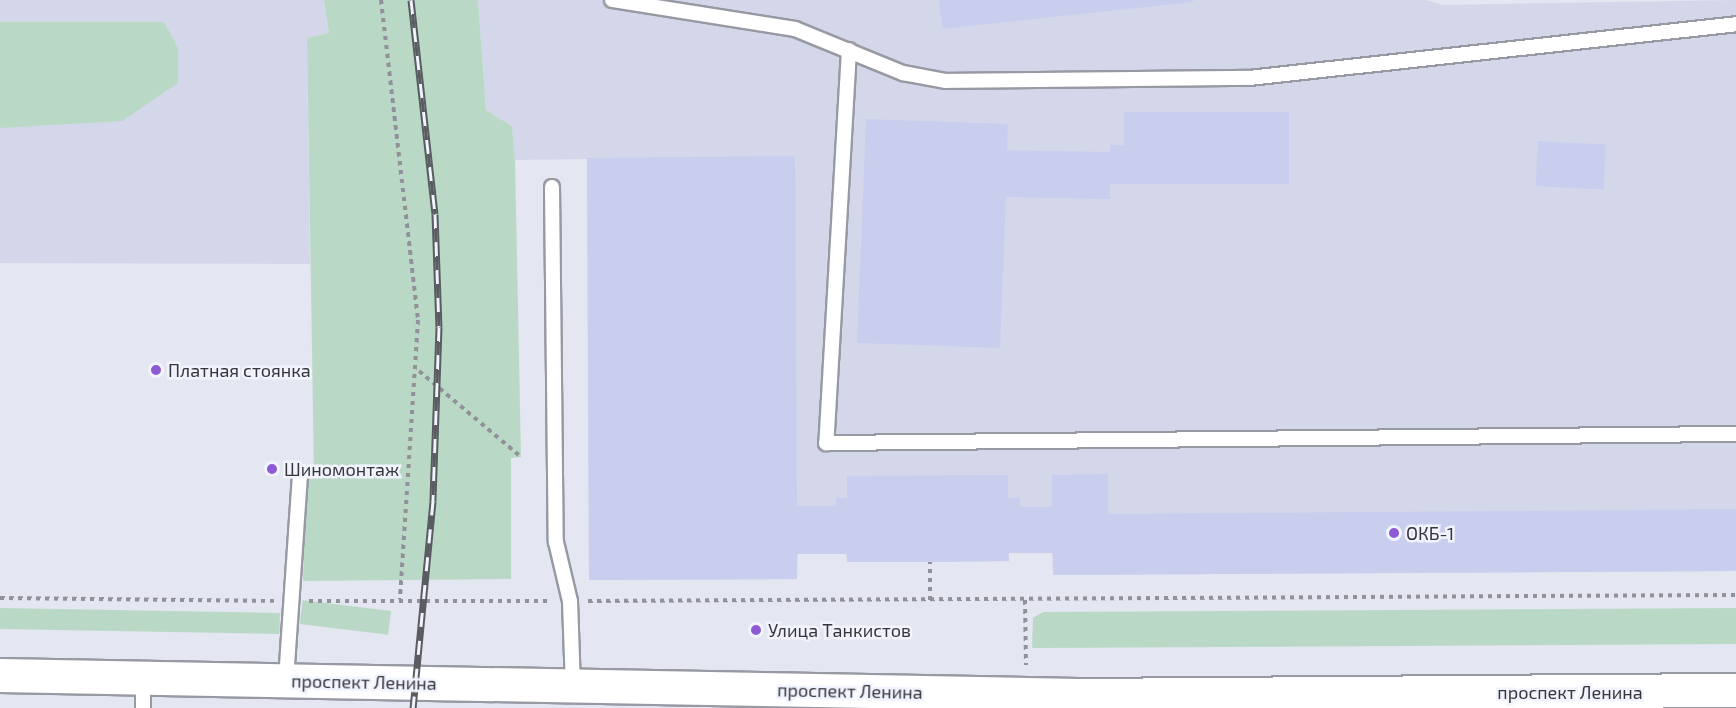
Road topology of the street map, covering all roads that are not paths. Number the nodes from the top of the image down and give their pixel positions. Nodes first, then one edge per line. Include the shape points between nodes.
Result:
1 (612, 0) edge
2 (1736, 24) edge
3 (849, 50) junction
4 (552, 187) dead end
5 (1736, 434) edge
6 (300, 477) dead end
7 (0, 675) edge
8 (285, 680) junction
9 (573, 686) junction
10 (1736, 690) edge
11 (143, 693) edge
12 (988, 701) edge

1 - 3 lane via 795,29
2 - 3 lane via 1204,80 930,80
3 - 5 lane via 826,443
4 - 9 lane via 556,542 570,601
6 - 8 lane
7 - 11 main road, проспект Ленина
8 - 9 main road, проспект Ленина
8 - 11 main road, проспект Ленина
9 - 12 main road, проспект Ленина
10 - 12 main road, проспект Ленина via 1026,694

